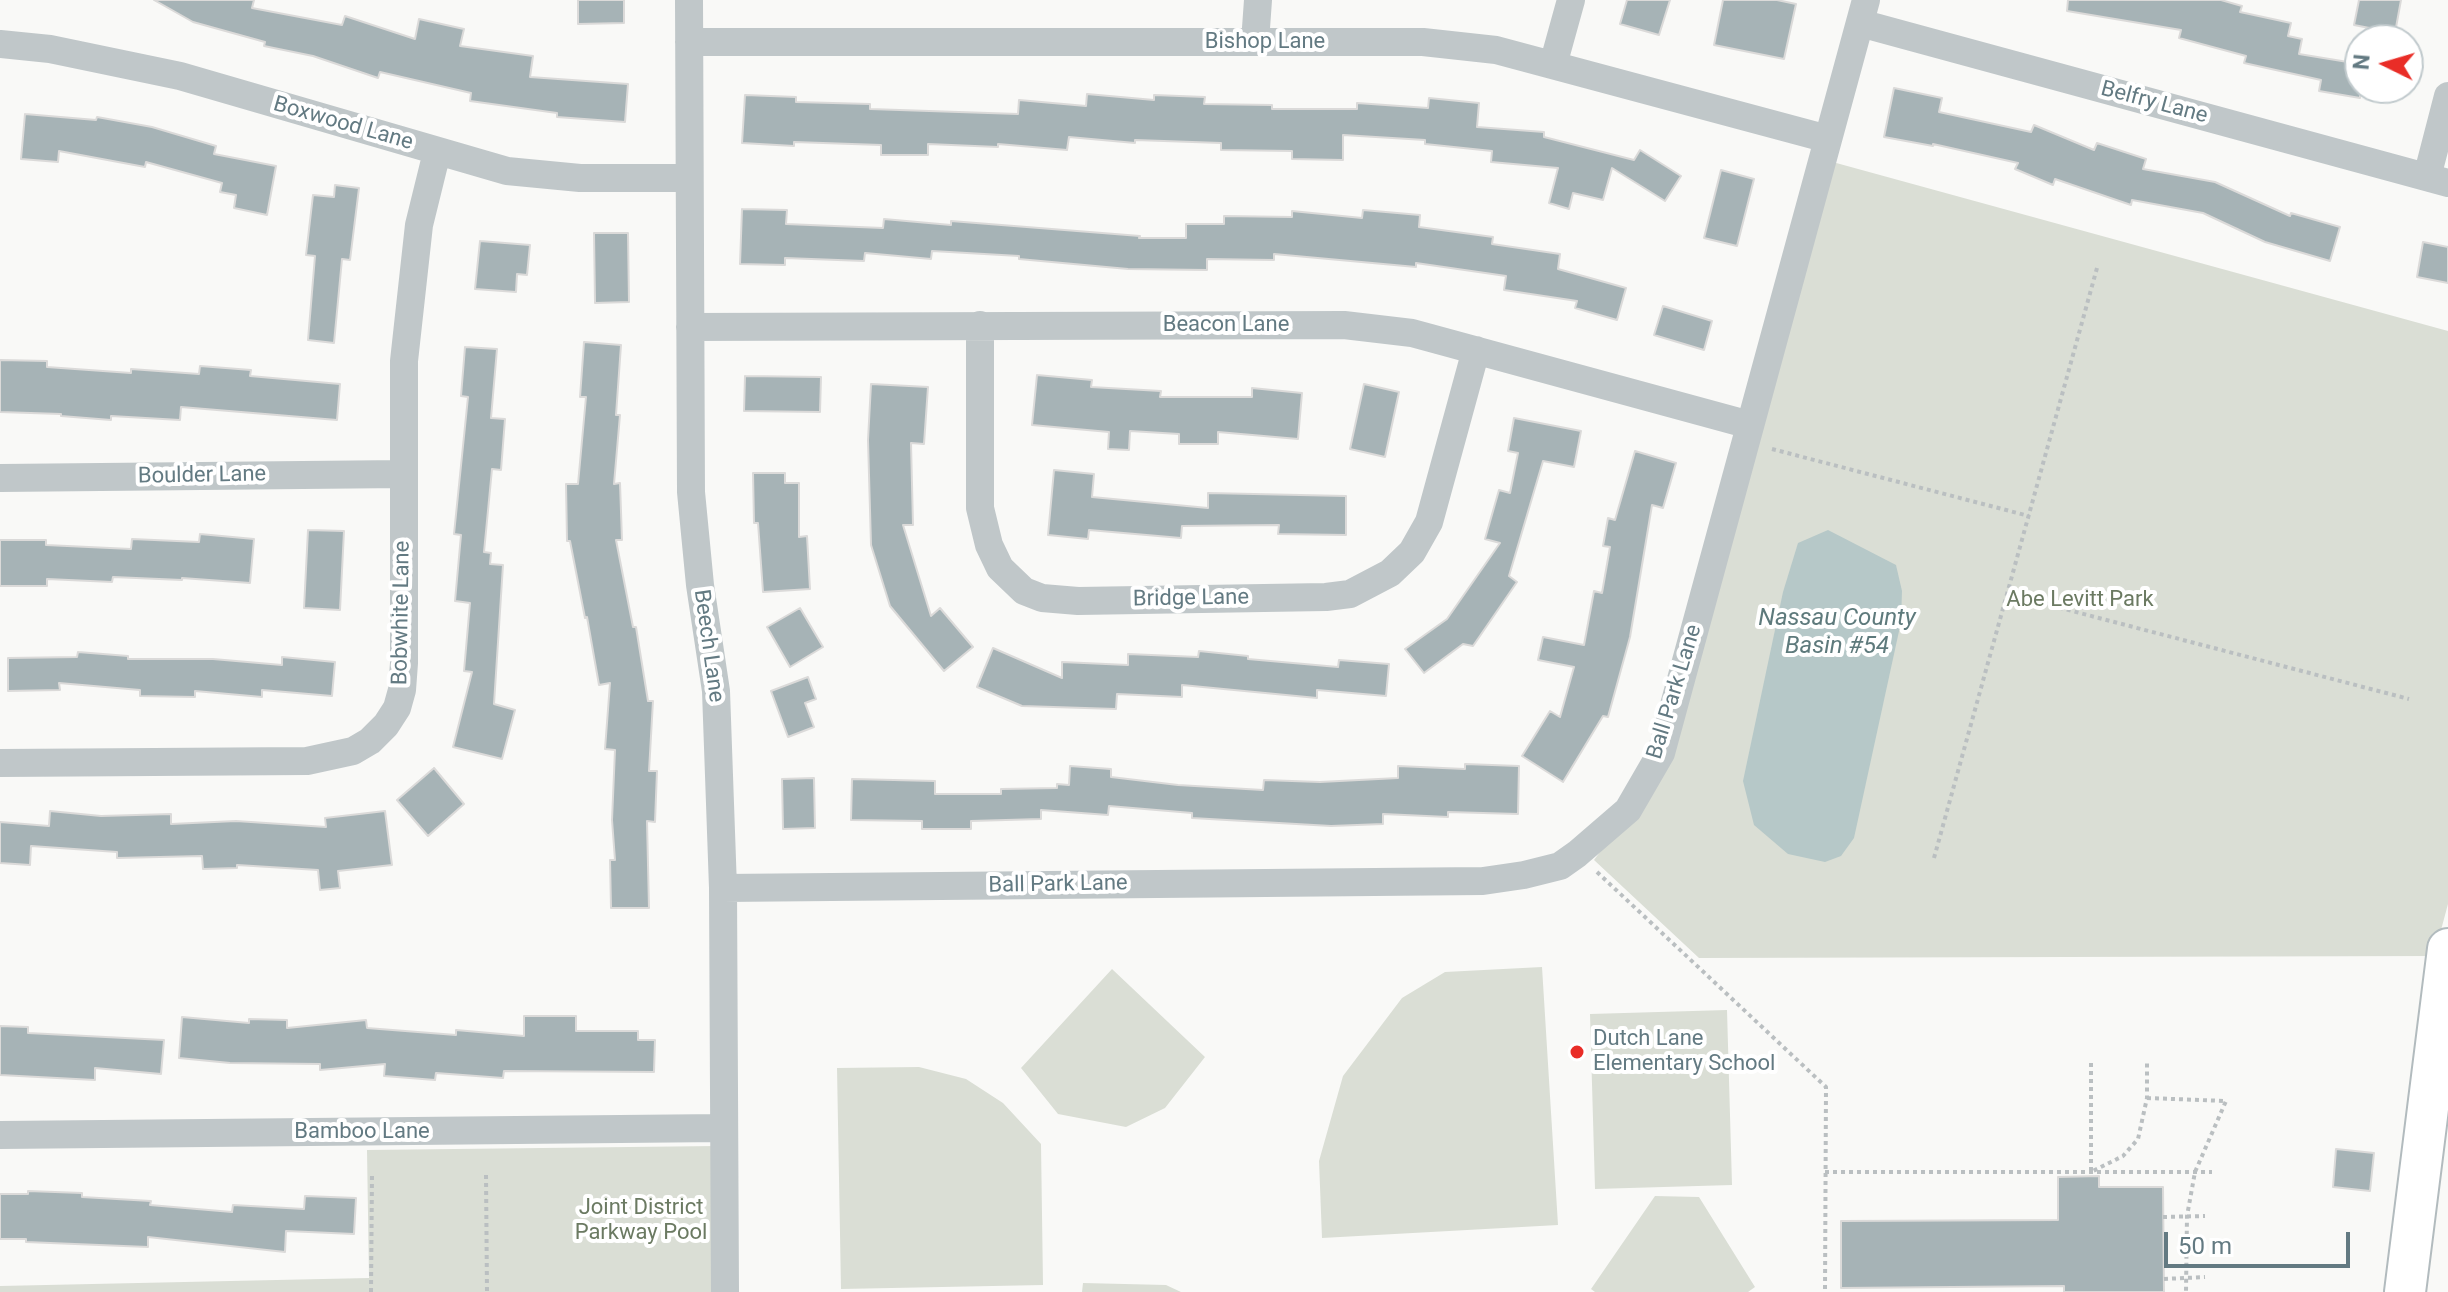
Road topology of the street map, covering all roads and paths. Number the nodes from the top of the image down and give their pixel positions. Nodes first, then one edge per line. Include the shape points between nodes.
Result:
1 (689, 0) edge
2 (1258, 0) edge
3 (1571, 0) edge
4 (1863, 12) edge
5 (689, 42) junction
6 (1255, 42) junction
7 (0, 44) edge
8 (1553, 65) junction
9 (2448, 96) edge
10 (1828, 139) junction
11 (437, 152) junction
12 (688, 178) junction
13 (2437, 180) edge
14 (2097, 268) dead end
15 (980, 325) junction
16 (690, 327) junction
17 (1476, 350) junction
18 (1748, 434) junction
19 (403, 474) junction
20 (0, 478) edge
21 (2029, 516) junction
22 (2007, 594) junction
23 (2409, 699) dead end
24 (0, 763) edge
25 (1577, 854) junction
26 (1934, 858) dead end
27 (723, 888) junction
28 (2448, 949) edge
29 (2091, 1063) dead end
30 (2147, 1063) dead end
31 (2147, 1098) junction
32 (723, 1128) junction
33 (0, 1135) edge
34 (1825, 1172) junction
35 (2091, 1172) junction
36 (2195, 1172) junction
37 (2212, 1172) dead end
38 (486, 1175) dead end
39 (372, 1176) dead end
40 (2187, 1216) junction
41 (2205, 1216) dead end
42 (2163, 1217) dead end
43 (2205, 1277) dead end
44 (2186, 1278) junction
45 (2164, 1279) dead end
46 (371, 1292) edge
47 (487, 1292) edge
48 (725, 1292) edge
49 (1825, 1292) edge
50 (2186, 1292) edge
51 (2405, 1292) edge

1 - 5 street, Beech Lane
2 - 6 street
3 - 8 street
4 - 10 street, Ball Park Lane
4 - 13 street, Belfry Lane
5 - 6 street, Bishop Lane
5 - 12 street, Beech Lane
6 - 8 street, Bishop Lane via 1423,42 1496,50
7 - 11 street, Boxwood Lane via 180,76
8 - 10 street, Bishop Lane
9 - 13 street
10 - 18 street, Ball Park Lane
11 - 12 street, Boxwood Lane via 507,171 580,178
11 - 19 street, Bobwhite Lane via 411,288
12 - 16 street, Beech Lane
14 - 21 path
15 - 16 street, Beacon Lane
15 - 17 street, Beacon Lane via 1344,325 1412,333
15 - 17 street, Bridge Lane via 980,508 989,545 1000,568 1024,591 1078,601 1326,597 1350,594 1390,573 1412,552 1429,522
16 - 27 street, Beech Lane via 691,492 716,691
17 - 18 street, Beacon Lane
18 - 21 path
18 - 25 street, Ball Park Lane via 1661,753 1628,810
19 - 20 street, Boulder Lane
19 - 24 street, Bobwhite Lane via 402,690 397,708 370,741 353,751 307,761
21 - 22 path
22 - 23 path
22 - 26 path
25 - 27 street, Ball Park Lane via 1560,866 1483,881
25 - 34 path via 1826,1087
27 - 32 street, Beech Lane
28 - 51 street
29 - 35 path
30 - 31 path
31 - 35 path via 2138,1139 2123,1156
31 - 36 path via 2226,1101
32 - 33 street, Bamboo Lane
32 - 48 street, Beech Lane
34 - 35 path
34 - 49 path
35 - 36 path
36 - 37 path
36 - 40 path
38 - 47 path
39 - 46 path
40 - 41 path
40 - 42 path
40 - 44 path
43 - 44 path
44 - 45 path
44 - 50 path

